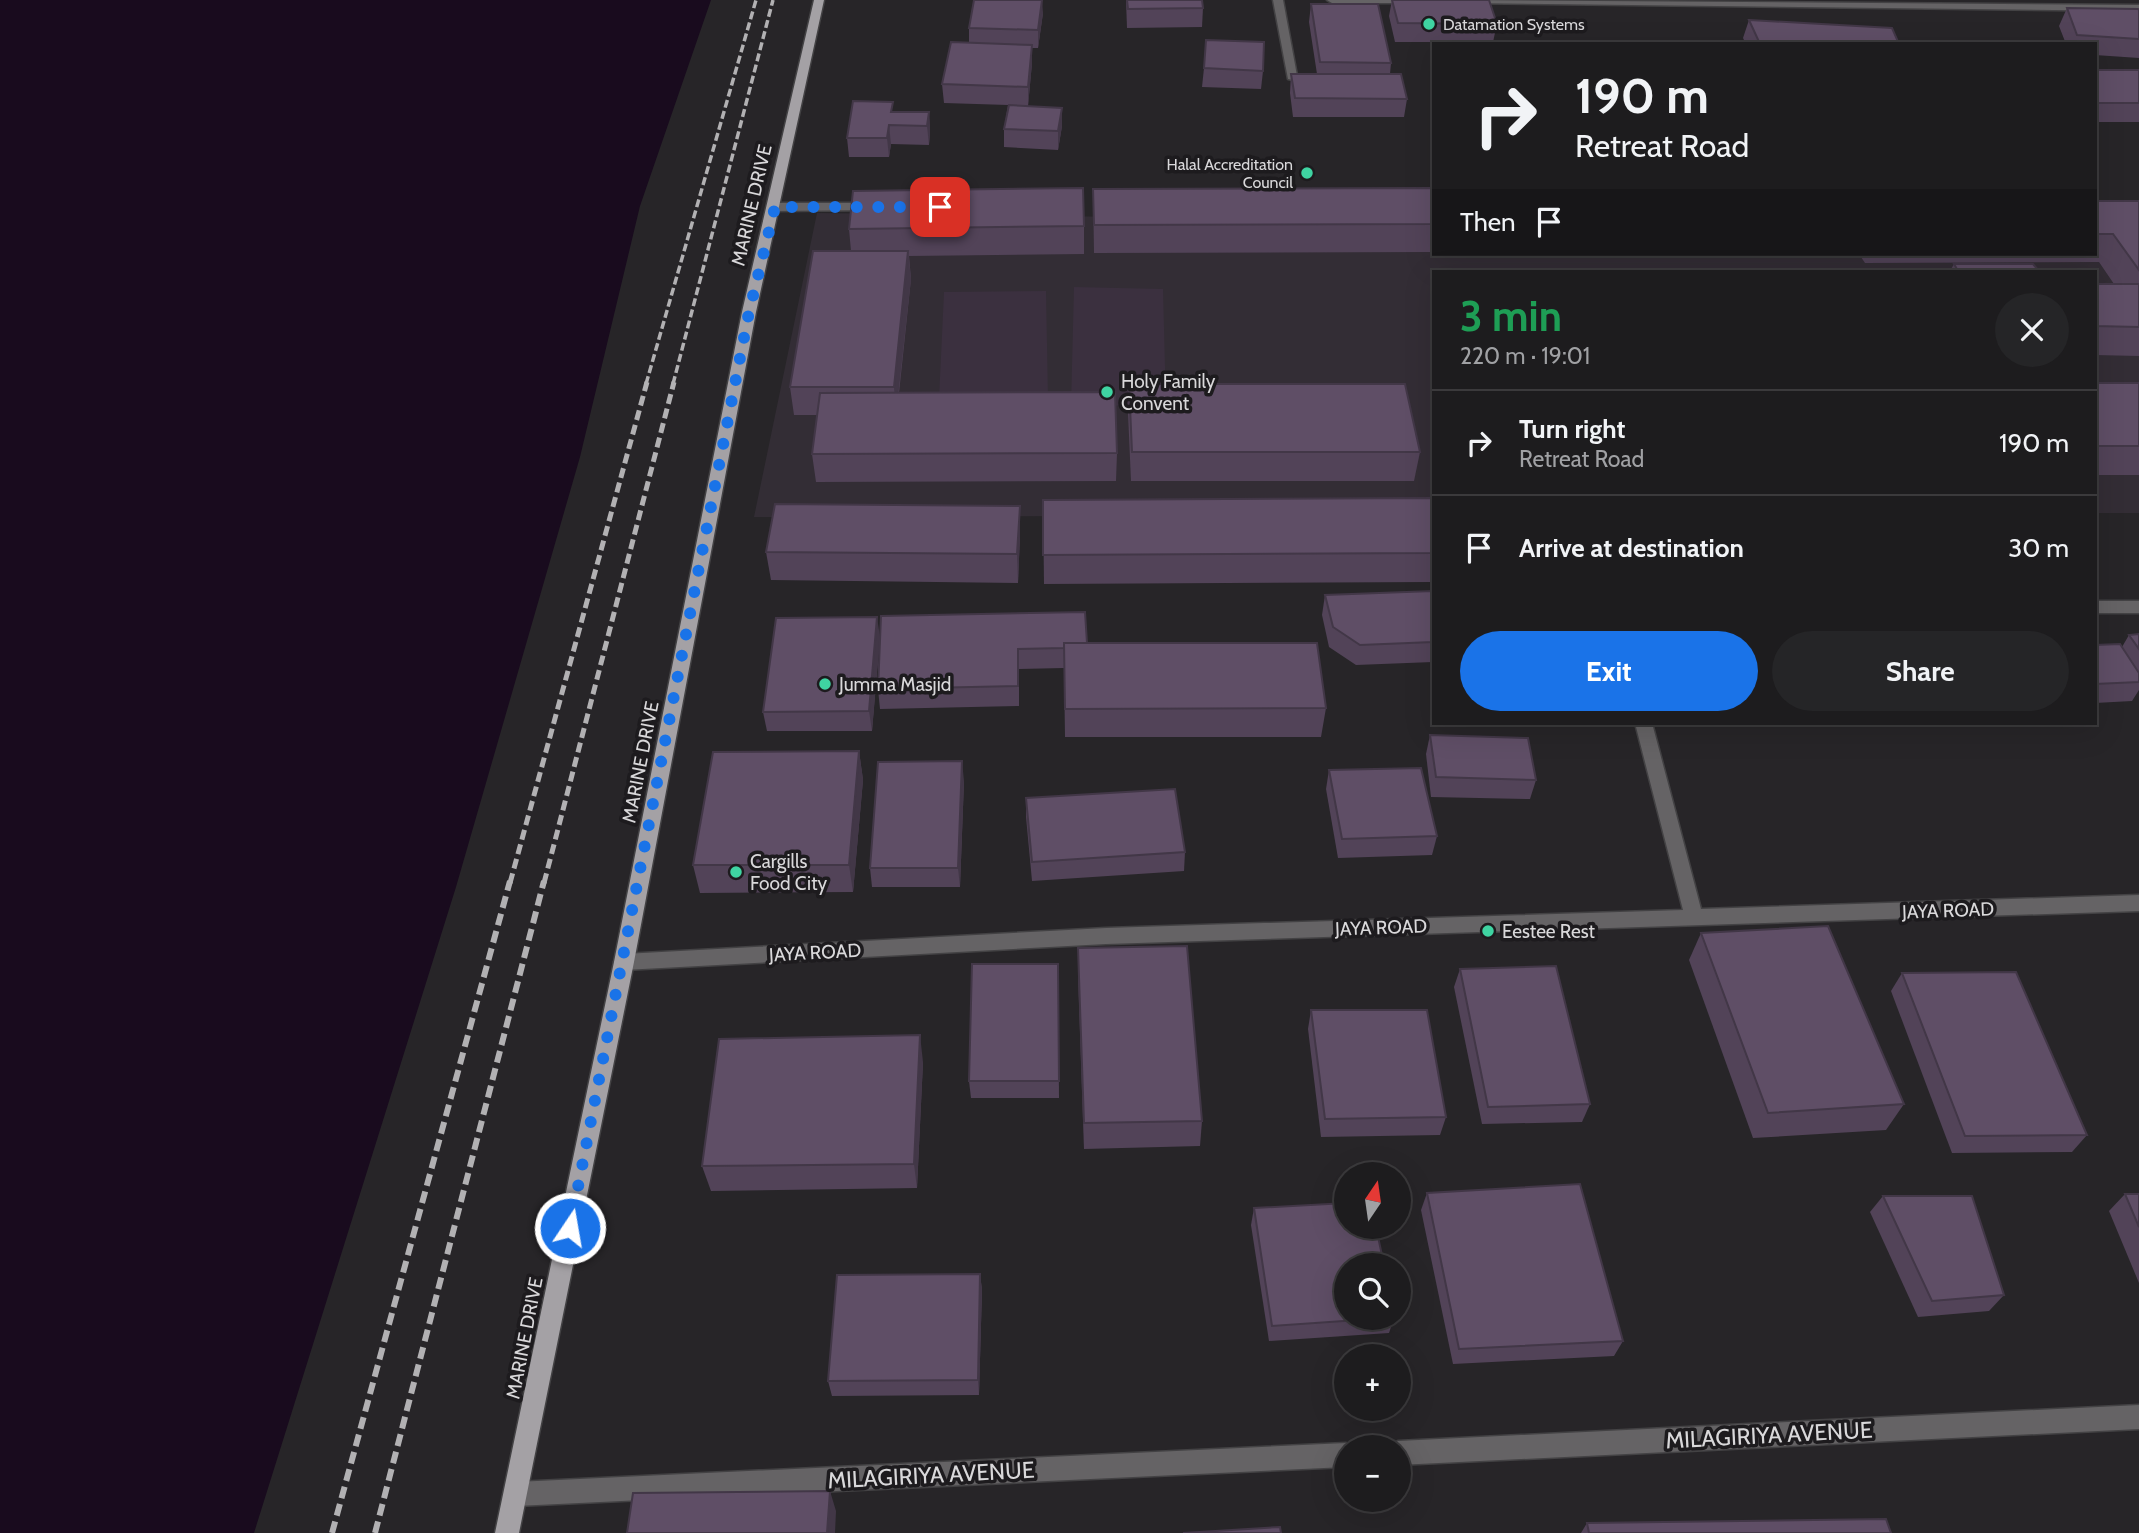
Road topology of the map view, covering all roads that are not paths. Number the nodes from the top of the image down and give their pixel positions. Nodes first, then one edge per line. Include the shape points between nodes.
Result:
1 (819, 0) edge
2 (1279, 0) edge
3 (1332, 0) edge
4 (1425, 0) edge
5 (1451, 0) edge
6 (2139, 8) edge
7 (1294, 79) edge
8 (775, 207) junction
9 (885, 207) edge
10 (2097, 607) edge
11 (2139, 607) edge
12 (1644, 725) edge
13 (2139, 904) edge
14 (1694, 918) junction
15 (624, 962) junction
16 (2139, 1418) edge
17 (1411, 1451) edge
18 (1334, 1456) edge
19 (516, 1494) junction
20 (507, 1533) edge

1 - 8 main road, MARINE DRIVE
2 - 7 street
3 - 4 street
5 - 6 street
8 - 9 street
8 - 15 main road, MARINE DRIVE via 749,312
10 - 11 street
12 - 14 street
13 - 14 street, JAYA ROAD
14 - 15 street, JAYA ROAD via 1106,936
15 - 19 main road, MARINE DRIVE
16 - 17 street, MILAGIRIYA AVENUE
18 - 19 street, MILAGIRIYA AVENUE
19 - 20 main road, MARINE DRIVE

